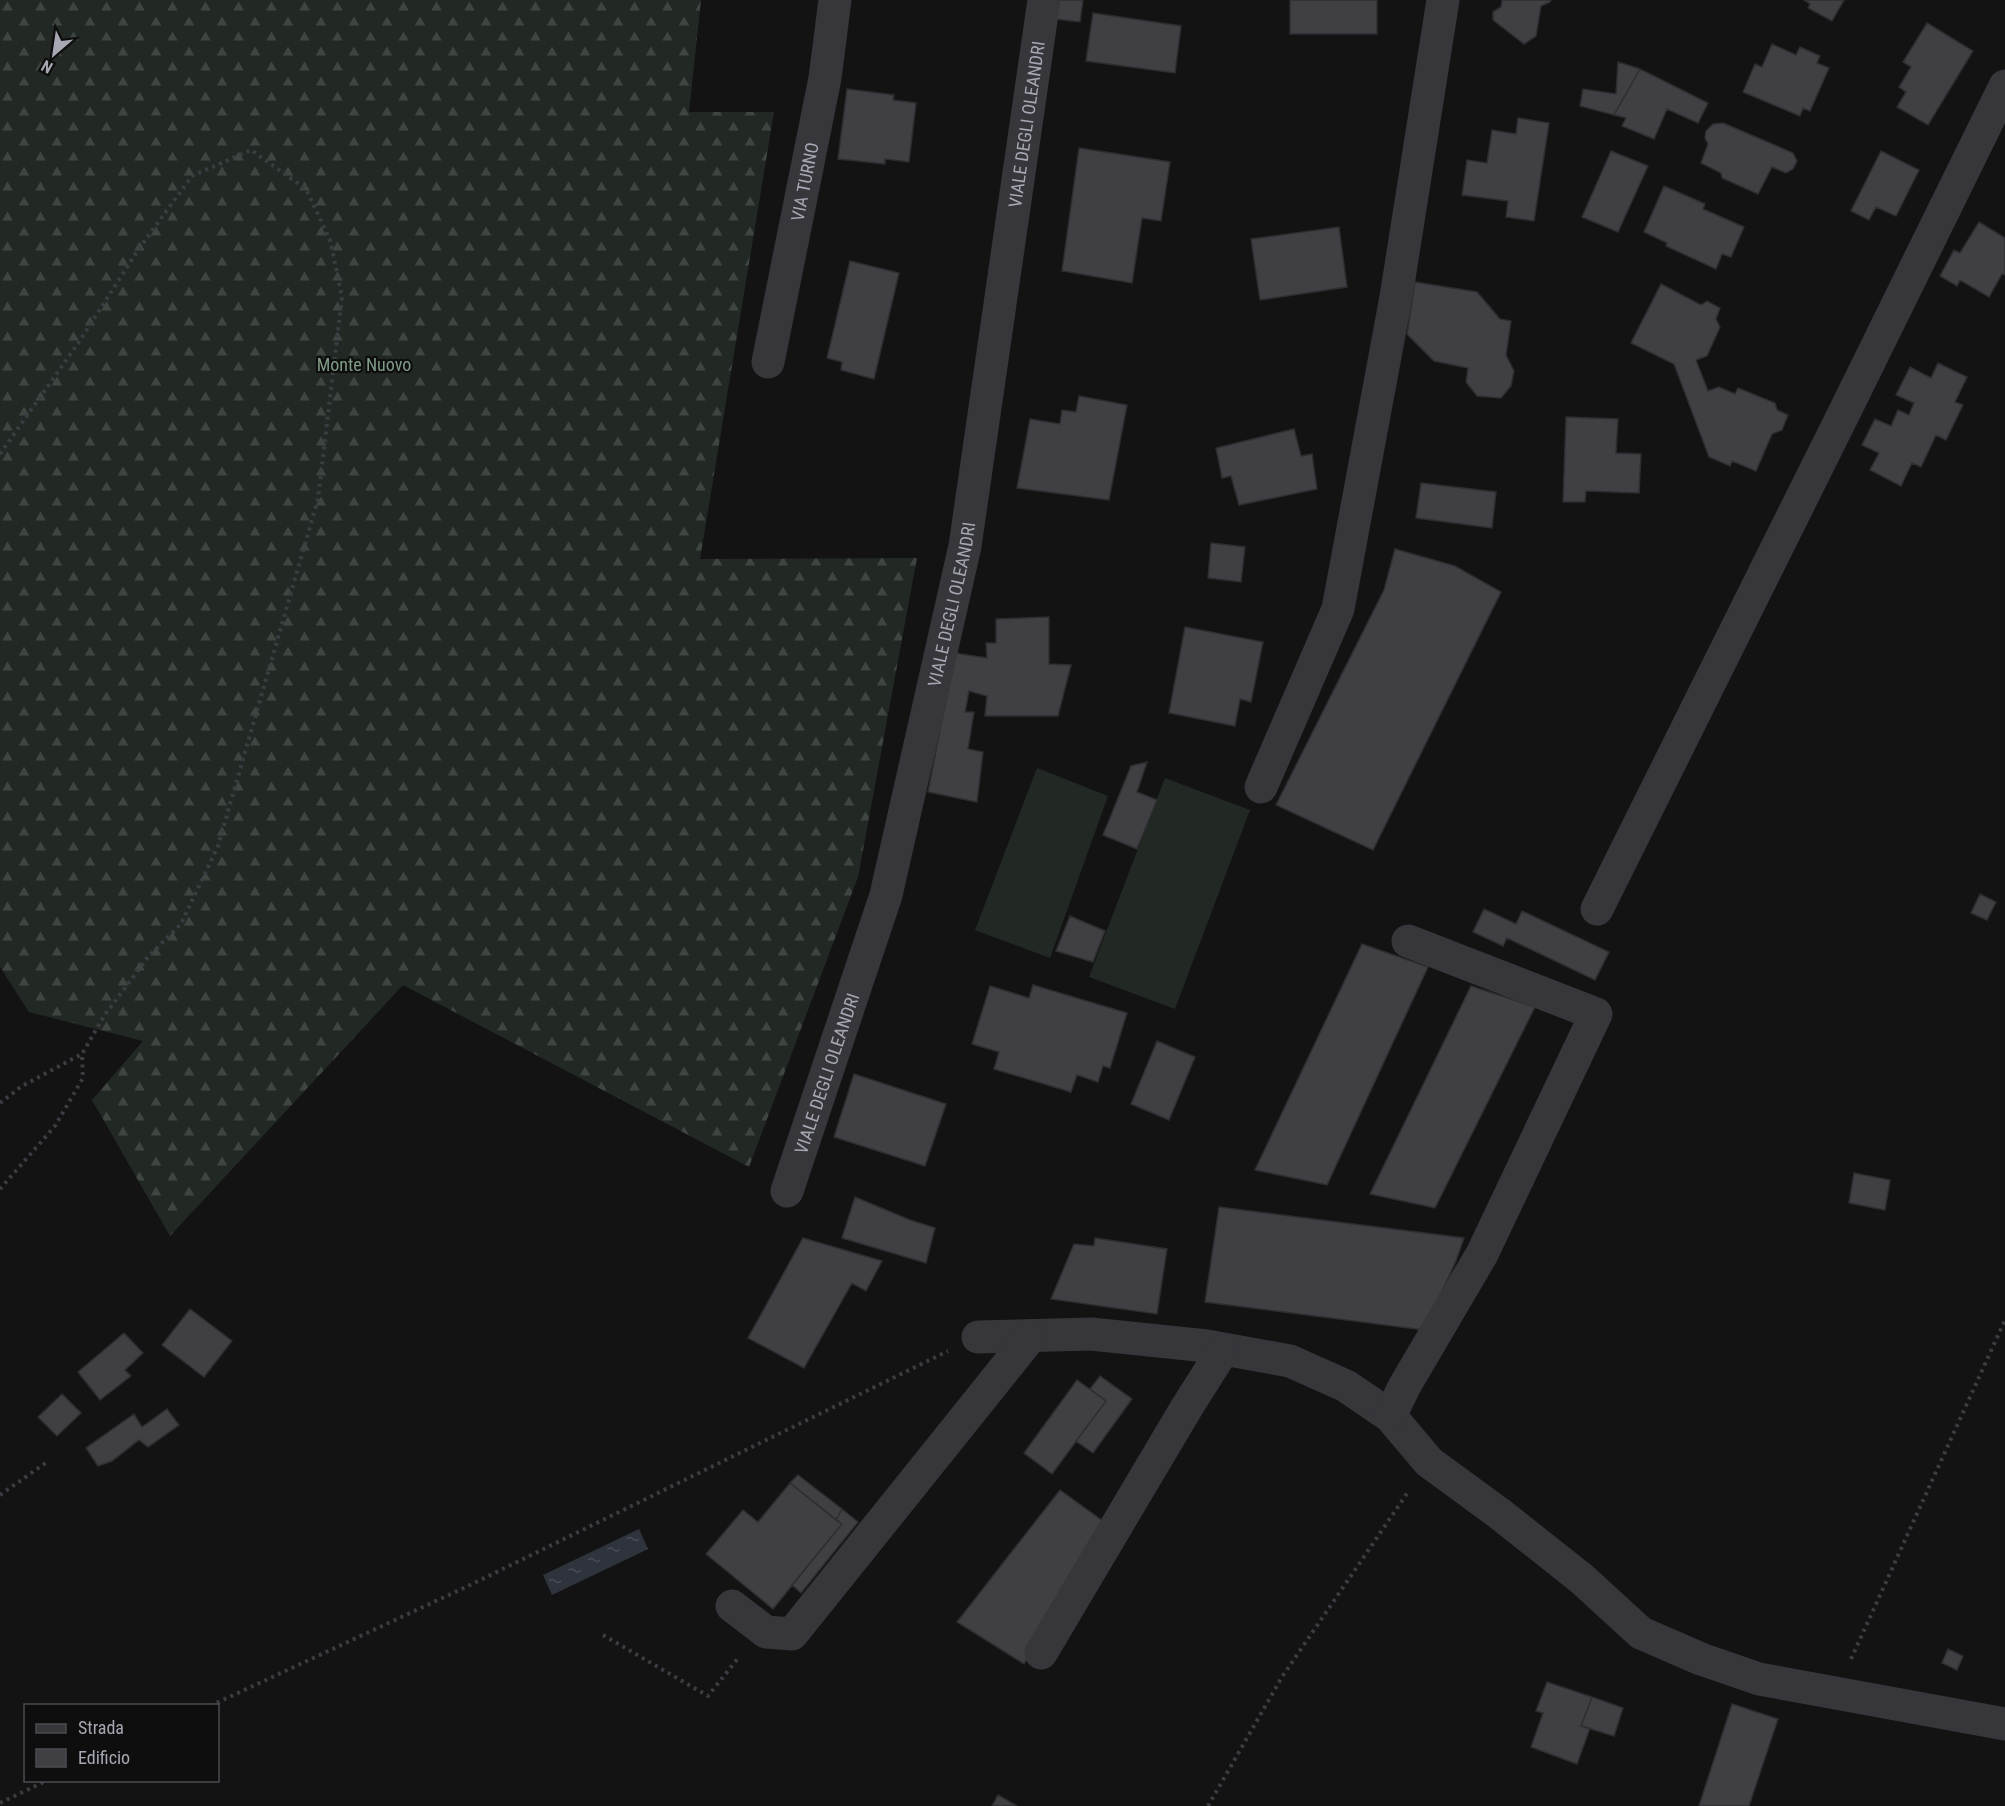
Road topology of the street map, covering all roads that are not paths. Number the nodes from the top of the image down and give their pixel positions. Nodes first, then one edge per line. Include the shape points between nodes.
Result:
1 (835, 0) edge
2 (1044, 0) edge
3 (1443, 0) edge
4 (2005, 86) edge
5 (768, 362) dead end
6 (1261, 787) dead end
7 (1597, 909) dead end
8 (1408, 941) dead end
9 (787, 1191) dead end
10 (1031, 1336) junction
11 (978, 1337) road end
12 (1223, 1350) junction
13 (1390, 1416) junction
14 (732, 1606) dead end
15 (1041, 1653) dead end
16 (2005, 1724) edge

1 - 5 street, VIA TURNO via 825,78
2 - 9 street, VIALE DEGLI OLEANDRI via 965,546 886,895
3 - 6 street via 1396,297 1338,609
4 - 7 street
8 - 13 street via 1596,1014 1482,1254
10 - 11 street
10 - 12 street via 1091,1334
10 - 14 street via 792,1634 766,1632
12 - 13 street via 1290,1361 1346,1386
12 - 15 street
13 - 16 street via 1429,1462 1582,1579 1641,1633 1759,1678

